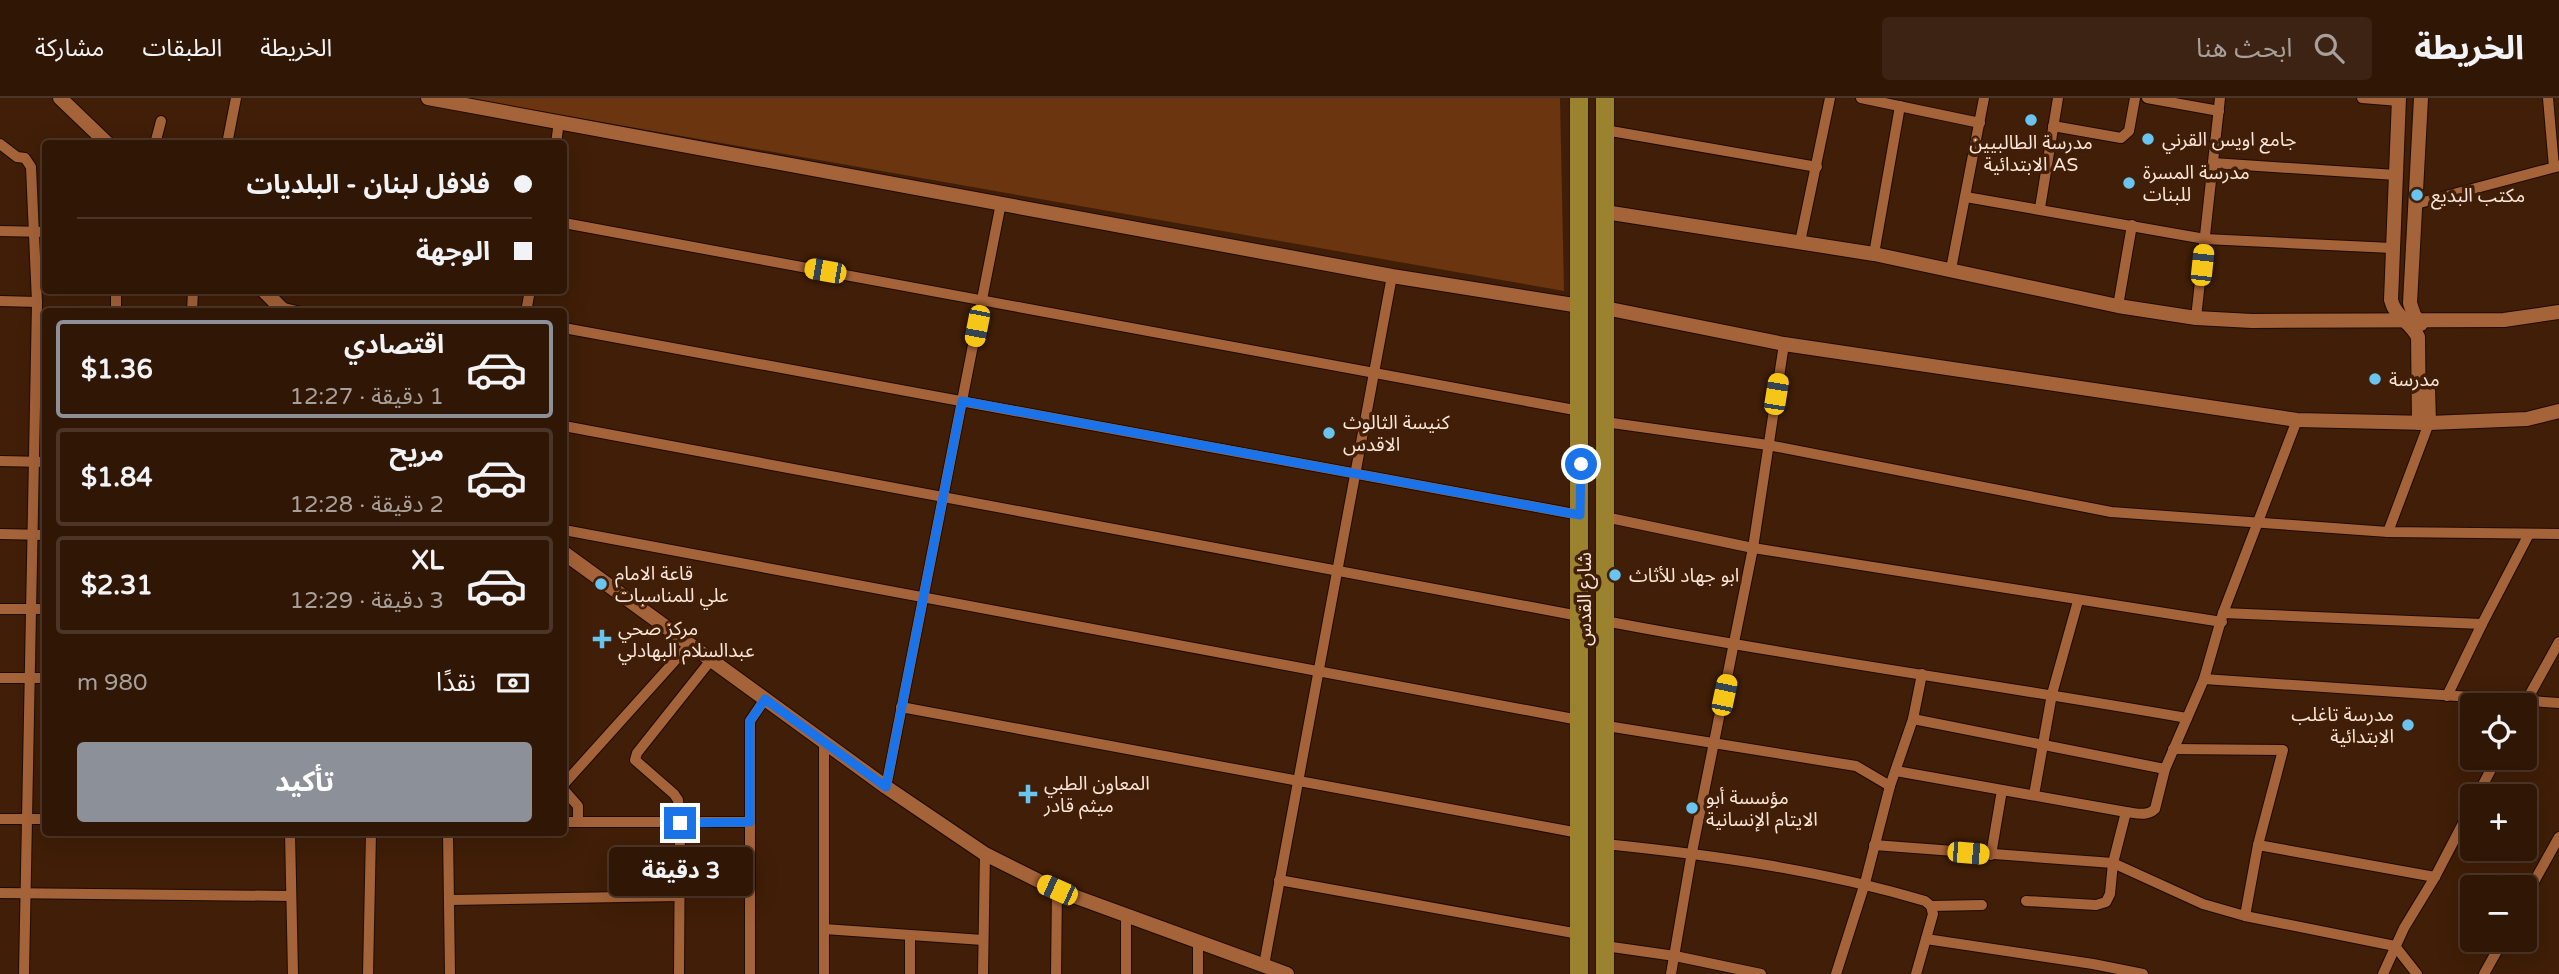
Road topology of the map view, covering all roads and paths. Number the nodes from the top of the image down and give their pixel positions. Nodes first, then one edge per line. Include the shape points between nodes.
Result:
1 (60, 98) edge
2 (236, 98) edge
3 (428, 98) edge
4 (1579, 98) edge
5 (1605, 98) edge
6 (1830, 98) edge
7 (1861, 98) edge
8 (1984, 98) edge
9 (2058, 98) edge
10 (2135, 98) edge
11 (2147, 98) edge
12 (2220, 98) edge
13 (2362, 98) edge
14 (2421, 98) edge
15 (2548, 98) edge
16 (2399, 99) edge
17 (1906, 104) edge
18 (2219, 111) junction
19 (161, 121) dead end
20 (559, 121) junction
21 (1980, 123) junction
22 (2053, 126) junction
23 (1605, 130) junction
24 (104, 140) edge
25 (156, 140) edge
26 (228, 140) edge
27 (556, 140) edge
28 (0, 144) edge
29 (2213, 163) junction
30 (2556, 166) edge
31 (1817, 167) junction
32 (2396, 175) junction
33 (1966, 197) junction
34 (1001, 204) junction
35 (2416, 204) junction
36 (2039, 208) junction
37 (1605, 212) junction
38 (567, 224) edge
39 (2132, 225) junction
40 (0, 231) edge
41 (41, 232) edge
42 (2205, 239) junction
43 (1800, 242) junction
44 (2392, 248) junction
45 (1874, 254) junction
46 (1951, 269) junction
47 (1392, 276) junction
48 (267, 294) edge
49 (982, 300) junction
50 (0, 301) edge
51 (37, 302) junction
52 (1580, 306) junction
53 (2118, 306) junction
54 (279, 308) edge
55 (1605, 308) junction
56 (2559, 312) edge
57 (2196, 318) junction
58 (2411, 321) junction
59 (567, 329) edge
60 (1784, 344) junction
61 (1374, 373) junction
62 (962, 401) junction
63 (1580, 411) junction
64 (2559, 411) edge
65 (2297, 420) junction
66 (1605, 422) junction
67 (2424, 423) junction
68 (567, 427) edge
69 (1768, 445) junction
70 (0, 461) edge
71 (1605, 461) junction
72 (40, 462) edge
73 (1581, 472) junction
74 (1355, 474) junction
75 (1605, 487) junction
76 (943, 497) junction
77 (1580, 515) junction
78 (1605, 517) junction
79 (2256, 523) junction
80 (567, 531) edge
81 (2388, 532) junction
82 (0, 534) edge
83 (2529, 534) junction
84 (2559, 534) edge
85 (33, 535) junction
86 (42, 535) edge
87 (1752, 548) junction
88 (567, 555) edge
89 (1337, 571) junction
90 (923, 597) junction
91 (2078, 601) junction
92 (0, 608) edge
93 (42, 609) edge
94 (31, 610) junction
95 (1579, 616) junction
96 (2222, 617) junction
97 (1605, 621) junction
98 (2482, 624) junction
99 (2559, 642) edge
100 (690, 644) junction
101 (1735, 646) junction
102 (711, 660) junction
103 (1318, 671) junction
104 (1922, 674) junction
105 (0, 678) edge
106 (30, 678) junction
107 (42, 678) edge
108 (2204, 680) junction
109 (2531, 693) edge
110 (2052, 694) junction
111 (2447, 696) junction
112 (2460, 697) edge
113 (765, 699) junction
114 (2559, 703) edge
115 (2537, 704) edge
116 (901, 707) junction
117 (2186, 718) junction
118 (1913, 719) junction
119 (1579, 720) junction
120 (1606, 726) junction
121 (824, 742) junction
122 (1714, 743) junction
123 (2043, 745) junction
124 (2173, 749) junction
125 (2165, 769) junction
126 (1896, 771) junction
127 (567, 781) edge
128 (1298, 781) junction
129 (1580, 781) junction
130 (1605, 781) junction
131 (1890, 786) junction
132 (886, 787) junction
133 (2002, 790) junction
134 (567, 793) edge
135 (2035, 794) junction
136 (2126, 812) junction
137 (0, 819) edge
138 (27, 819) junction
139 (42, 819) edge
140 (567, 822) edge
141 (578, 822) junction
142 (750, 822) junction
143 (680, 823) junction
144 (2460, 829) edge
145 (1580, 834) junction
146 (290, 836) edge
147 (371, 836) edge
148 (448, 836) edge
149 (2559, 837) edge
150 (1605, 844) junction
151 (1874, 845) junction
152 (2259, 845) junction
153 (1692, 852) junction
154 (985, 854) junction
155 (1991, 855) junction
156 (2113, 863) junction
157 (2537, 876) edge
158 (2435, 877) junction
159 (1279, 880) junction
160 (1864, 883) junction
161 (1057, 890) junction
162 (0, 893) edge
163 (26, 893) junction
164 (291, 895) junction
165 (680, 896) junction
166 (450, 900) junction
167 (2025, 901) dead end
168 (1982, 905) dead end
169 (1931, 906) junction
170 (2245, 916) junction
171 (1126, 917) junction
172 (824, 929) junction
173 (1579, 934) junction
174 (910, 935) junction
175 (1926, 939) junction
176 (983, 940) junction
177 (1198, 942) junction
178 (1605, 946) junction
179 (2395, 946) junction
180 (2496, 952) edge
181 (1675, 956) junction
182 (1276, 971) edge
183 (24, 974) edge
184 (293, 974) edge
185 (368, 974) edge
186 (450, 974) edge
187 (679, 974) edge
188 (750, 974) edge
189 (824, 974) edge
190 (910, 974) edge
191 (983, 974) edge
192 (1056, 974) edge
193 (1126, 974) edge
194 (1198, 974) edge
195 (1579, 974) edge
196 (1605, 974) edge
197 (1671, 974) edge
198 (1761, 974) edge
199 (1836, 974) edge
200 (1916, 974) edge
201 (2143, 974) edge
202 (2384, 974) edge
203 (2417, 974) edge
204 (2484, 974) edge

1 - 24 street
2 - 26 street
3 - 20 street
4 - 52 main road, شارع القدس
5 - 23 main road, شارع القدس
6 - 31 street
7 - 17 street
8 - 21 street
9 - 22 street
10 - 22 street via 2129,131 2121,138
11 - 18 street
12 - 18 street
13 - 16 street
14 - 35 street
15 - 30 street
16 - 32 street
17 - 21 street
17 - 45 street
18 - 29 street
19 - 25 street
20 - 27 street
20 - 34 street
21 - 33 street
22 - 36 street
23 - 31 street
23 - 37 main road, شارع القدس
28 - 41 street via 25,158 31,167
29 - 32 street
29 - 42 street
30 - 35 street
31 - 43 street
32 - 44 street
33 - 36 street
33 - 46 street
34 - 47 street
34 - 49 street
35 - 58 street
36 - 39 street
37 - 43 street
37 - 55 main road, شارع القدس
38 - 49 street
39 - 42 street
39 - 53 street
40 - 41 street
41 - 51 street
42 - 44 street
42 - 57 street
43 - 45 street
44 - 58 street via 2391,300 2396,313
45 - 46 street
46 - 53 street
47 - 52 street
47 - 61 street
48 - 54 street
49 - 61 street
49 - 62 street
50 - 51 street
51 - 72 street
52 - 63 main road, شارع القدس
53 - 57 street
55 - 60 street
55 - 66 main road, شارع القدس
56 - 58 street via 2504,320
57 - 58 street
58 - 67 street via 2419,342
59 - 62 street
60 - 65 street
60 - 69 street
61 - 63 street
61 - 74 street
62 - 74 street
62 - 76 street
63 - 73 main road, شارع القدس
64 - 67 street via 2527,419
65 - 67 street
65 - 79 street
66 - 69 street
66 - 71 main road, شارع القدس
67 - 81 street
68 - 76 street
69 - 79 street via 2111,512
69 - 87 street
70 - 72 street
71 - 73 main road
71 - 75 main road, شارع القدس
72 - 85 street
73 - 75 main road via 1597,475
73 - 77 main road, شارع القدس
74 - 77 street
74 - 89 street
75 - 78 main road, شارع القدس
76 - 89 street
76 - 90 street
77 - 95 main road, شارع القدس
78 - 87 street
78 - 97 main road, شارع القدس
79 - 81 street
79 - 96 street
80 - 90 street
81 - 83 street
82 - 85 street
83 - 84 street
83 - 98 street
85 - 86 street
85 - 94 street
87 - 91 street
87 - 101 street
88 - 100 street
89 - 95 street
89 - 103 street
90 - 103 street
90 - 116 street
91 - 96 street
91 - 110 street
92 - 94 street
93 - 94 street
94 - 106 street
95 - 119 main road, شارع القدس
96 - 98 street
96 - 108 street
97 - 101 street
97 - 120 main road, شارع القدس
98 - 111 street
99 - 109 street
100 - 102 street
100 - 127 street
101 - 104 street
101 - 122 street
102 - 113 street
102 - 143 street via 635,760 674,794
103 - 119 street
103 - 128 street
104 - 110 street
104 - 118 street
105 - 106 street
106 - 107 street
106 - 138 street
108 - 111 street
108 - 117 street
110 - 117 street
110 - 123 street
111 - 112 street
113 - 121 street
113 - 142 street via 750,721
114 - 115 street
116 - 128 street
116 - 132 street
117 - 124 street
118 - 123 street
118 - 126 street
119 - 129 main road, شارع القدس
120 - 122 street
120 - 130 main road, شارع القدس
121 - 132 street
121 - 172 street
122 - 131 street via 1856,766
122 - 153 street
123 - 125 street
123 - 135 street
124 - 125 street
124 - 152 street via 2283,751
125 - 136 street via 2155,809 2146,815
126 - 131 street
126 - 133 street
128 - 145 street
128 - 159 street
129 - 130 main road
129 - 145 main road, شارع القدس
130 - 150 main road, شارع القدس
131 - 151 street
132 - 154 street
133 - 135 street
133 - 155 street
134 - 141 street via 578,806
135 - 136 street
136 - 156 street
137 - 138 street
138 - 139 street
138 - 163 street
140 - 141 street
141 - 143 street
142 - 143 street
142 - 188 street
143 - 165 street
144 - 158 street
145 - 173 main road, شارع القدس
146 - 164 street
147 - 185 street
148 - 166 street
149 - 157 street
150 - 153 street
150 - 178 main road, شارع القدس
151 - 155 street
151 - 160 street
152 - 158 street
152 - 170 street
153 - 160 street
153 - 181 street
154 - 161 street
154 - 176 street
155 - 156 street
156 - 167 street via 2110,894 2103,904
156 - 170 street via 2203,904
158 - 179 street
159 - 173 street
159 - 182 street
160 - 169 street
160 - 199 street
161 - 171 street
161 - 192 street
162 - 163 street
163 - 164 street
163 - 183 street
164 - 184 street
165 - 166 street
165 - 187 street
166 - 186 street
168 - 169 street
169 - 175 street
170 - 179 street
171 - 177 street
171 - 193 street
172 - 174 street
172 - 189 street
173 - 195 main road, شارع القدس
174 - 176 street
174 - 190 street
175 - 200 street
175 - 201 street
176 - 191 street
177 - 182 street
177 - 194 street
178 - 181 street
178 - 196 main road, شارع القدس
179 - 202 street
179 - 203 street
180 - 204 street
181 - 197 street
181 - 198 street

